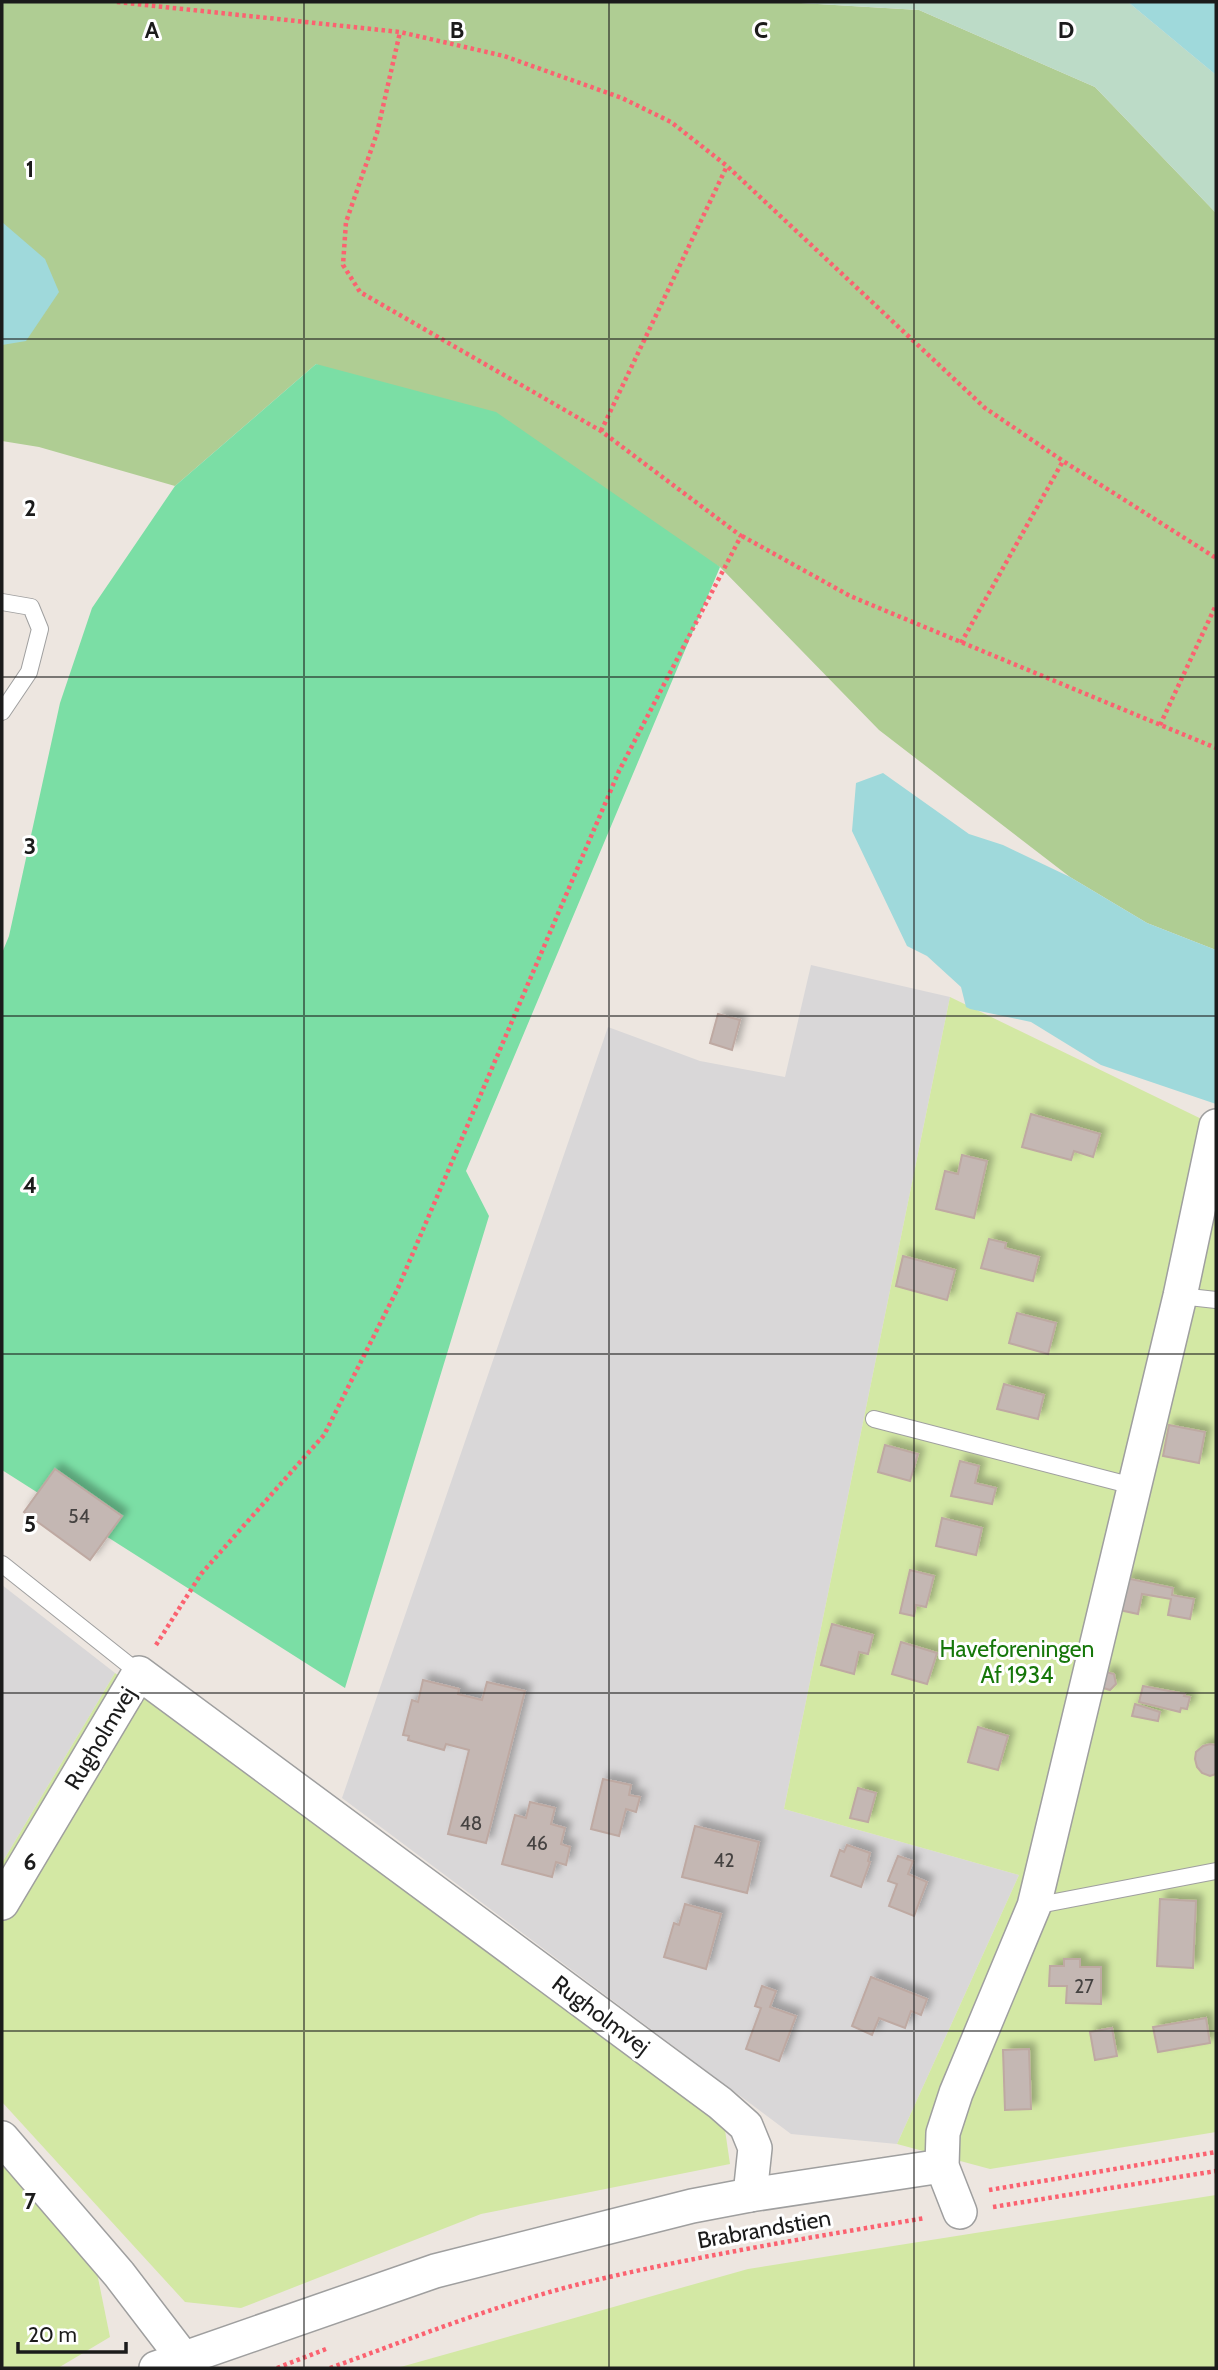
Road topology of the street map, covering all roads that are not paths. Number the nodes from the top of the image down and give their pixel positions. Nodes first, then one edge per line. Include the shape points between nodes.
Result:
1 (2, 602) edge
2 (2, 712) edge
3 (1216, 1126) edge
4 (1180, 1296) junction
5 (1216, 1300) edge
6 (874, 1419) dead end
7 (1133, 1486) junction
8 (2, 1564) edge
9 (139, 1673) junction
10 (1216, 1871) edge
11 (2, 1903) edge
12 (1034, 1906) junction
13 (2, 2138) edge
14 (942, 2166) junction
15 (750, 2195) junction
16 (957, 2204) road end
17 (170, 2364) edge

1 - 2 lane via 31,607 40,629 29,672
3 - 4 street
4 - 5 lane
4 - 7 street
6 - 7 lane
7 - 12 street
8 - 9 lane
9 - 11 street, Rugholmvej
9 - 15 street, Rugholmvej via 720,2103 746,2126 755,2148
10 - 12 lane
12 - 14 street via 956,2093 943,2133
13 - 17 street via 119,2274
14 - 15 street
14 - 16 street
15 - 17 street via 435,2271

